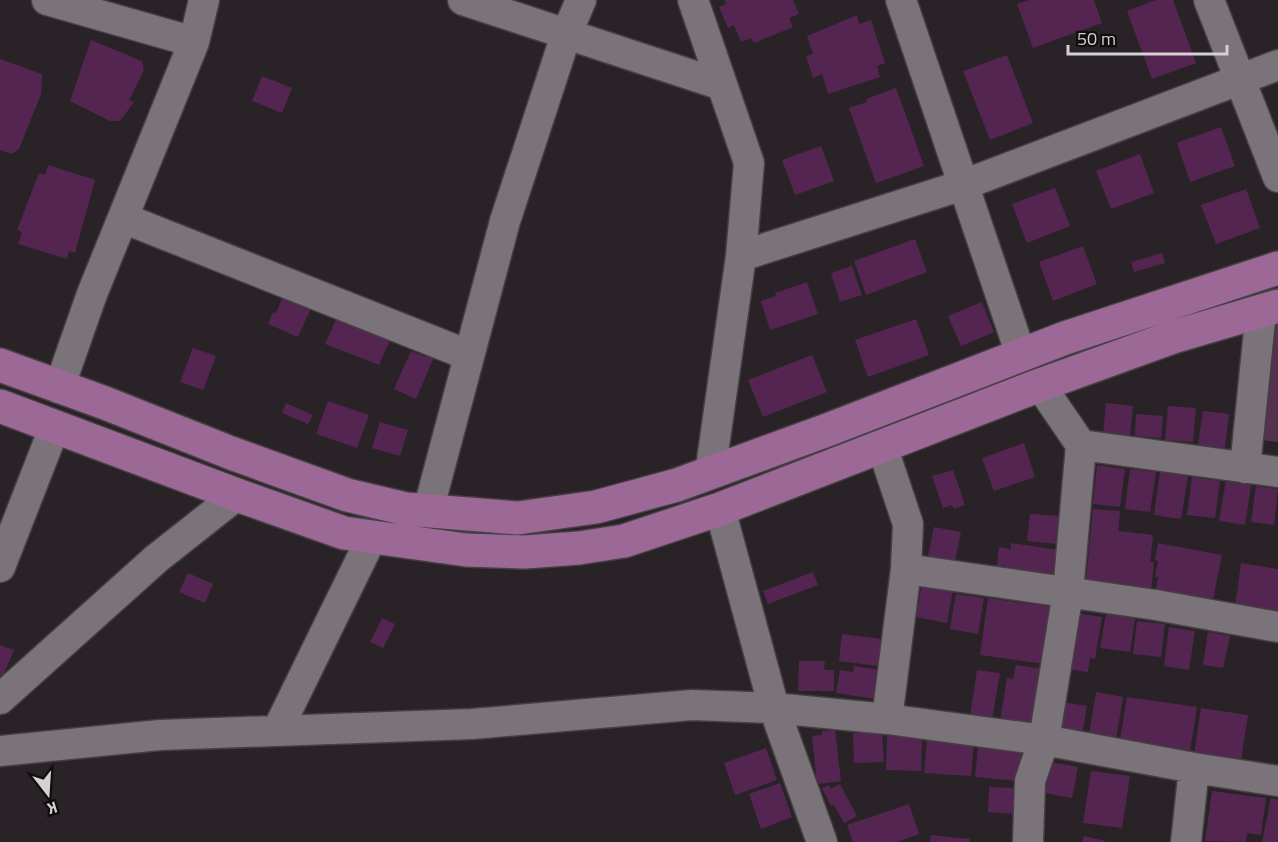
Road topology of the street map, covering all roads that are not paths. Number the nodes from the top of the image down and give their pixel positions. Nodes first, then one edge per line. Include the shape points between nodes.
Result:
1 (46, 0) edge
2 (204, 0) edge
3 (463, 0) edge
4 (581, 0) edge
5 (693, 0) edge
6 (1209, 0) edge
7 (909, 2) edge
8 (566, 35) junction
9 (194, 42) junction
10 (1278, 65) edge
11 (1240, 80) junction
12 (723, 85) junction
13 (1278, 177) edge
14 (963, 185) junction
15 (123, 218) junction
16 (741, 256) junction
17 (1278, 268) edge
18 (1269, 308) edge
19 (468, 355) junction
20 (1021, 355) junction
21 (0, 365) edge
22 (1040, 385) junction
23 (59, 388) junction
24 (0, 406) edge
25 (55, 426) junction
26 (1081, 445) junction
27 (882, 446) junction
28 (1245, 468) junction
29 (1278, 472) edge
30 (710, 474) junction
31 (237, 495) junction
32 (720, 509) junction
33 (428, 511) junction
34 (372, 537) junction
35 (0, 567) edge
36 (906, 568) junction
37 (1068, 592) junction
38 (1278, 627) edge
39 (0, 699) edge
40 (774, 708) junction
41 (887, 719) junction
42 (277, 731) junction
43 (1044, 740) junction
44 (0, 751) edge
45 (1194, 768) junction
46 (1278, 781) edge
47 (822, 842) edge
48 (1028, 842) edge
49 (1186, 842) edge

1 - 9 street
2 - 9 street
3 - 8 street
4 - 8 street
5 - 12 street
6 - 11 street
7 - 14 street
8 - 12 street
8 - 19 street via 505,221
9 - 15 street
10 - 11 street
11 - 13 street
11 - 14 street
12 - 16 street via 749,163
14 - 16 street
14 - 20 street
15 - 19 street
15 - 23 street
16 - 30 street
17 - 20 main road
18 - 22 main road via 1173,337
18 - 28 street
19 - 33 street
20 - 30 main road
21 - 23 main road
22 - 26 street
22 - 27 main road
23 - 33 main road via 347,495
24 - 25 main road
25 - 31 main road
25 - 35 street
26 - 28 street
26 - 37 street
27 - 32 main road
27 - 36 street via 908,524
28 - 29 street
30 - 33 main road via 596,507 519,518
31 - 34 main road via 344,533
31 - 39 street via 156,559
32 - 34 main road via 624,541 568,549 466,550
32 - 40 street
34 - 42 street
36 - 37 street
36 - 41 street
37 - 38 street
37 - 43 street
40 - 41 street
40 - 42 street via 692,705 472,724
40 - 47 street
41 - 43 street
42 - 44 street via 160,735
43 - 45 street
43 - 48 street via 1030,781
45 - 46 street
45 - 49 street

